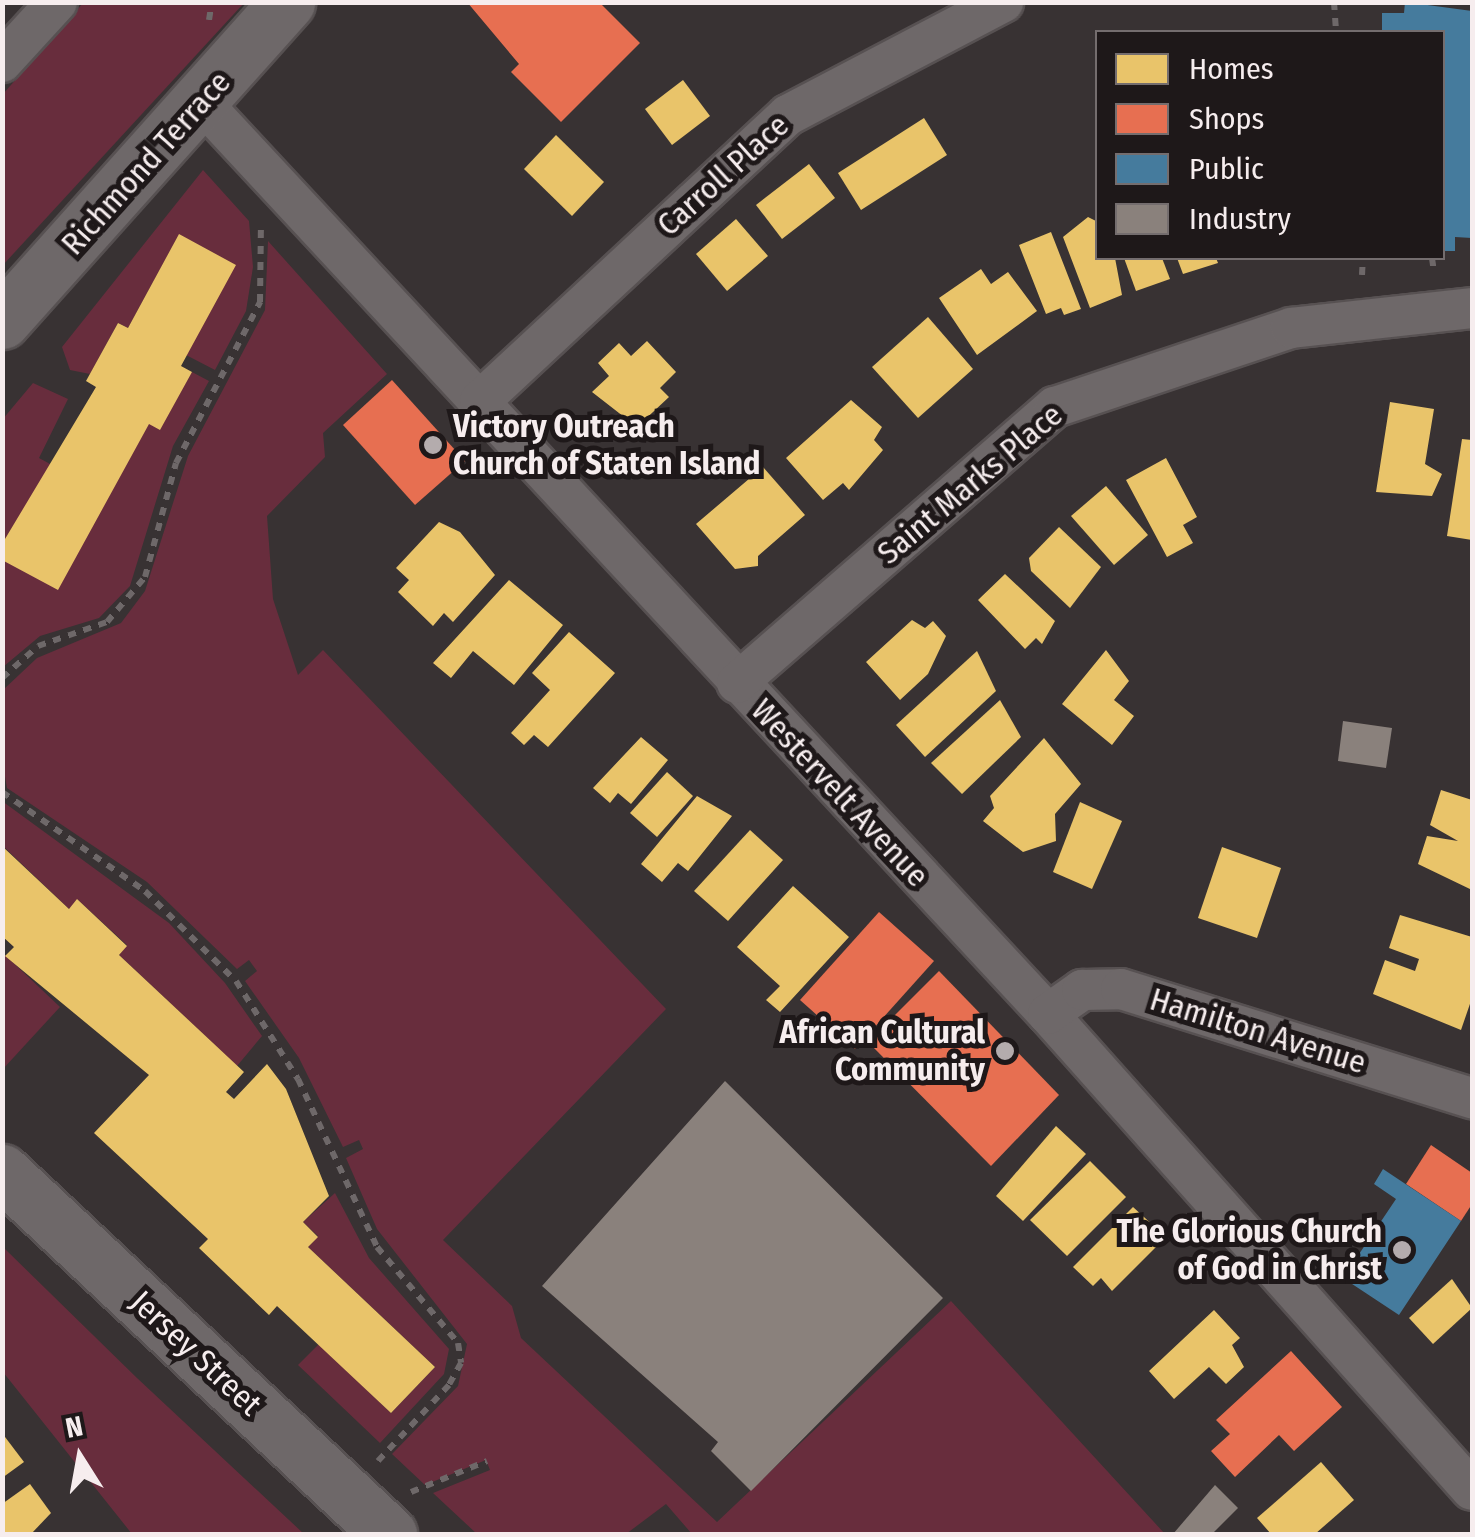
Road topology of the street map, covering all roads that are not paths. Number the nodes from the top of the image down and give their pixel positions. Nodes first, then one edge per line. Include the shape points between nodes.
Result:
1 (57, 2) edge
2 (286, 2) edge
3 (1004, 2) edge
4 (2, 62) edge
5 (202, 102) junction
6 (1472, 308) edge
7 (2, 322) edge
8 (480, 401) junction
9 (736, 683) junction
10 (1048, 1014) junction
11 (1472, 1098) edge
12 (2, 1172) edge
13 (1472, 1490) edge
14 (400, 1513) edge

1 - 4 street
2 - 5 street, Richmond Terrace
3 - 8 street, Carroll Place via 788,115
5 - 7 street, Richmond Terrace
5 - 8 street, Westervelt Avenue
6 - 9 street, Saint Marks Place via 1290,328 1055,407
8 - 9 street, Westervelt Avenue
9 - 10 street, Westervelt Avenue
10 - 11 street, Hamilton Avenue via 1082,990 1121,989
10 - 13 street, Westervelt Avenue
12 - 14 street, Jersey Street

